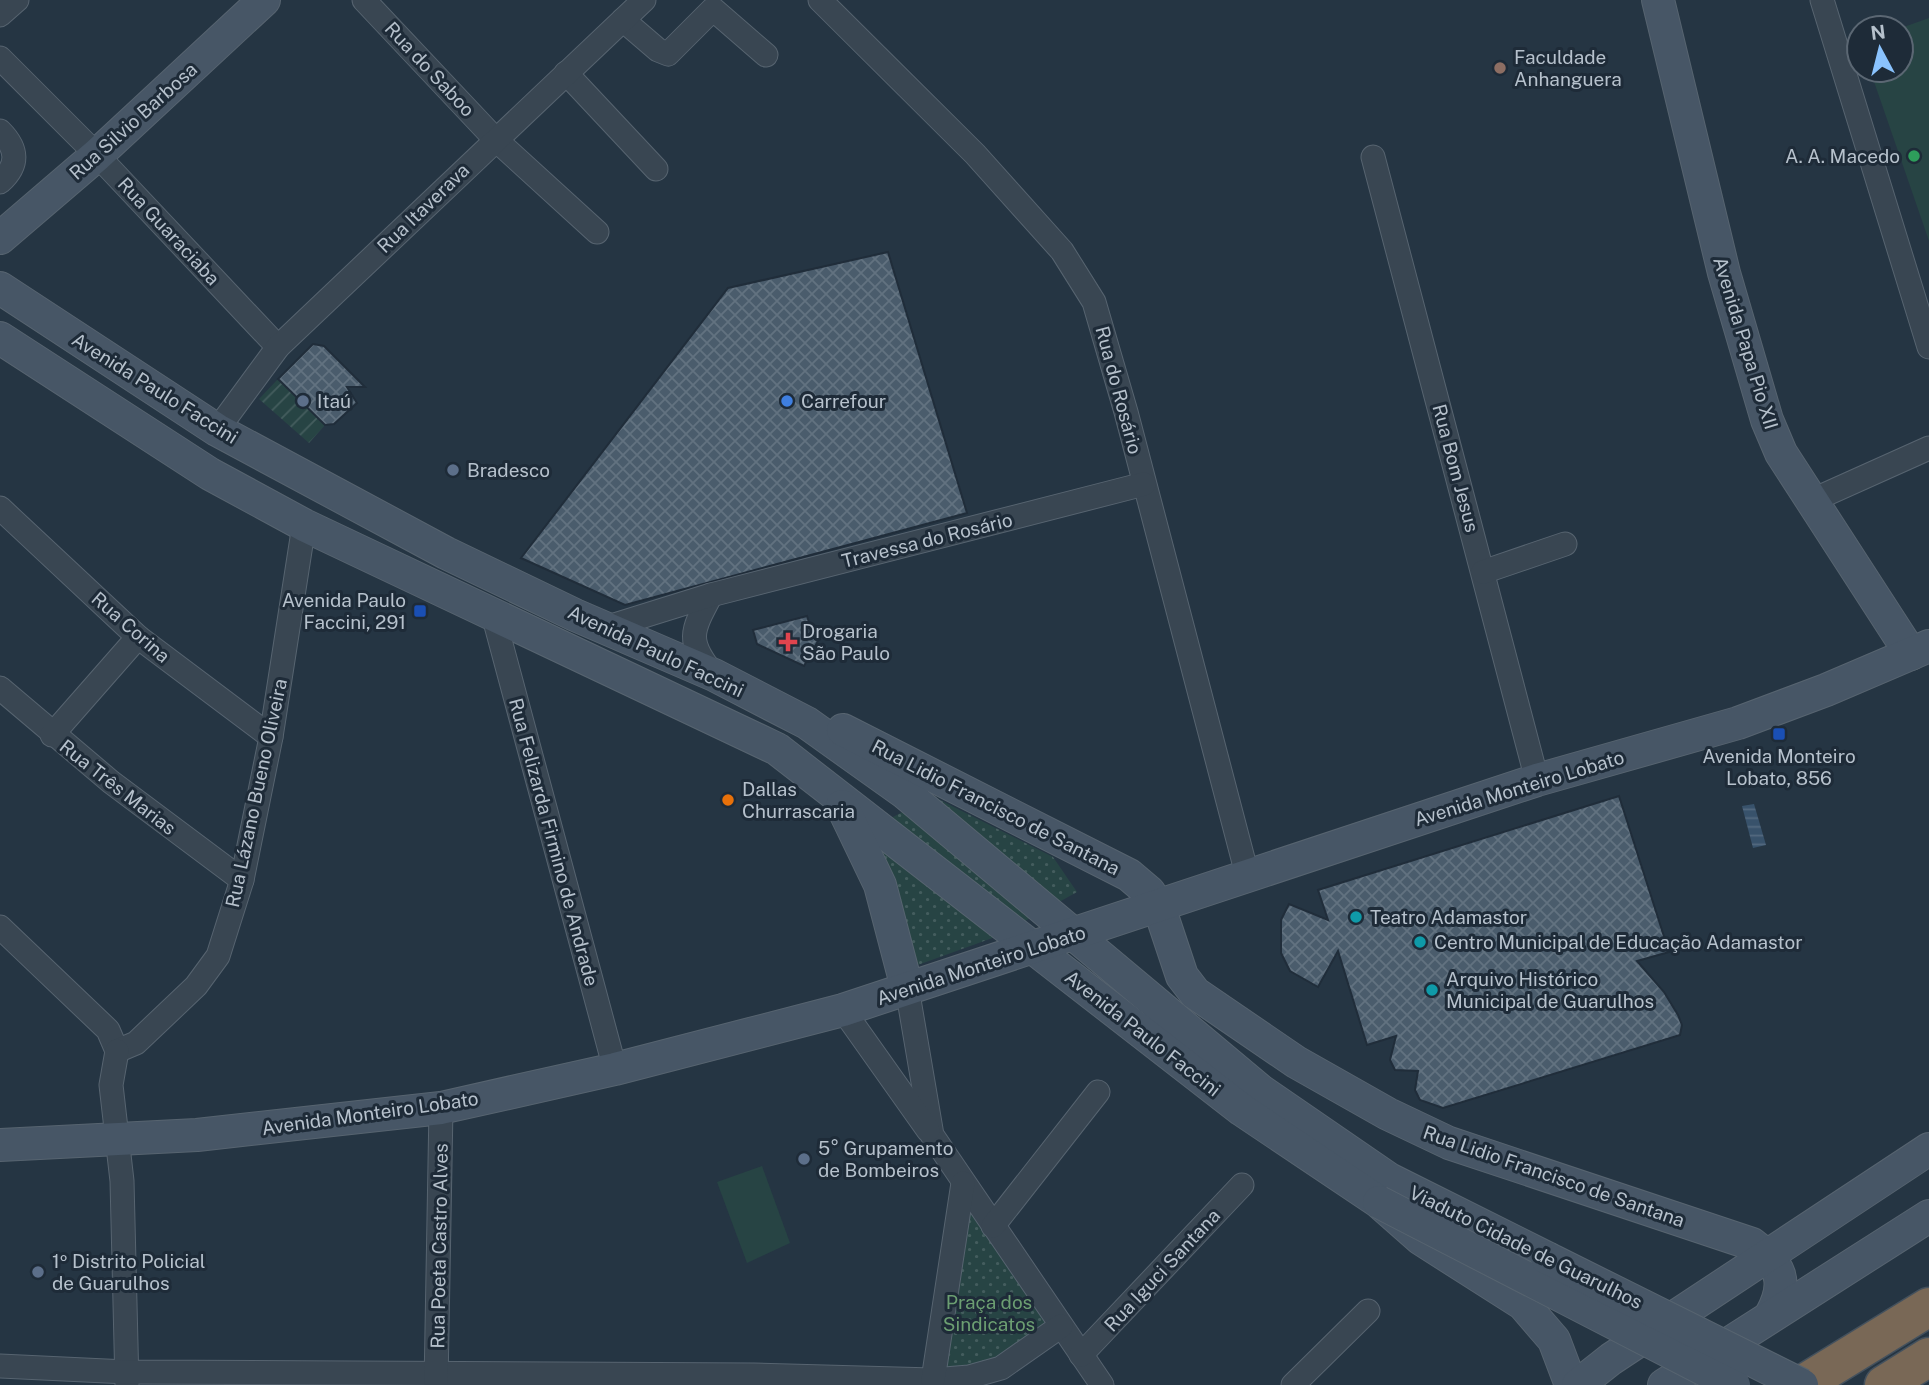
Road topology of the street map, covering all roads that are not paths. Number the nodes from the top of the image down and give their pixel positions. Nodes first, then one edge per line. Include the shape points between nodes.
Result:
1 (17, 0) edge
2 (264, 0) edge
3 (364, 0) edge
4 (644, 0) edge
5 (820, 0) edge
6 (1657, 0) edge
7 (1822, 0) edge
8 (709, 4) edge
9 (0, 15) edge
10 (623, 20) junction
11 (766, 55) dead end
12 (0, 58) edge
13 (566, 73) junction
14 (0, 131) edge
15 (495, 139) junction
16 (97, 155) junction
17 (1373, 157) dead end
18 (656, 169) dead end
19 (0, 182) edge
20 (597, 232) dead end
21 (0, 238) edge
22 (0, 288) edge
23 (0, 338) edge
24 (278, 347) junction
25 (1929, 347) edge
26 (217, 430) junction
27 (1929, 447) edge
28 (210, 474) junction
29 (1144, 484) junction
30 (1811, 501) junction
31 (0, 508) edge
32 (304, 525) junction
33 (1565, 544) dead end
34 (446, 553) junction
35 (1483, 572) junction
36 (432, 586) junction
37 (711, 595) junction
38 (493, 614) junction
39 (575, 615) junction
40 (605, 628) junction
41 (138, 637) junction
42 (1920, 650) edge
43 (714, 675) junction
44 (0, 688) edge
45 (807, 723) junction
46 (52, 735) junction
47 (271, 737) junction
48 (1537, 780) junction
49 (835, 793) junction
50 (1247, 874) junction
51 (242, 880) junction
52 (1158, 907) junction
53 (0, 927) edge
54 (1072, 934) junction
55 (1031, 948) junction
56 (907, 988) junction
57 (843, 1010) junction
58 (117, 1051) junction
59 (615, 1069) junction
60 (1098, 1092) dead end
61 (1252, 1100) junction
62 (441, 1108) junction
63 (932, 1135) junction
64 (117, 1140) junction
65 (0, 1145) edge
66 (1929, 1149) edge
67 (963, 1183) junction
68 (1242, 1185) dead end
69 (1379, 1202) junction
70 (1929, 1216) edge
71 (993, 1226) junction
72 (1769, 1256) junction
73 (1929, 1307) edge
74 (1368, 1311) dead end
75 (1772, 1315) junction
76 (1061, 1326) junction
77 (1081, 1355) junction
78 (1929, 1357) edge
79 (0, 1366) edge
80 (1588, 1377) edge
81 (127, 1379) edge
82 (436, 1379) edge
83 (599, 1380) edge
84 (754, 1380) edge
85 (924, 1382) edge
86 (1102, 1385) edge
87 (1293, 1385) edge
88 (1571, 1385) edge
89 (1664, 1385) edge
90 (1734, 1385) edge
91 (1802, 1385) edge
92 (1884, 1385) edge

1 - 9 street
2 - 16 main road, Rua Silvio Barbosa
3 - 15 street, Rua do Saboo
4 - 10 street, Rua Itaverava
5 - 29 street, Rua do Rosário via 975,154 1062,251 1094,302
6 - 30 main road, Avenida Papa Pio XII via 1724,273 1767,419 1781,453
7 - 25 street
8 - 10 street via 668,54 658,51
8 - 11 street
10 - 13 street, Rua Itaverava
12 - 16 street, Rua Guaraciaba
13 - 15 street, Rua Itaverava
13 - 18 street
14 - 19 street via 11,142 16,160
15 - 20 street, Rua do Saboo
15 - 24 street, Rua Itaverava
16 - 21 main road, Rua Silvio Barbosa
16 - 24 street, Rua Guaraciaba
17 - 35 street, Rua Bom Jesus
22 - 26 main road, Avenida Paulo Faccini
23 - 28 main road, Avenida Paulo Faccini
24 - 26 street, Rua Itaverava
26 - 34 main road, Avenida Paulo Faccini
27 - 30 street
28 - 32 main road, Avenida Paulo Faccini
28 - 34 main road via 216,463 233,460 407,549
29 - 37 street, Travessa do Rosário
29 - 50 street, Rua do Rosário
30 - 42 main road, Avenida Papa Pio XII
31 - 41 street, Rua Corina
32 - 36 main road, Avenida Paulo Faccini
32 - 47 street, Rua Lázano Bueno Oliveira
33 - 35 street
34 - 39 main road, Avenida Paulo Faccini
35 - 48 street, Rua Bom Jesus
36 - 38 main road, Avenida Paulo Faccini
36 - 39 main road via 468,588 557,628
37 - 40 street, Travessa do Rosário
37 - 43 street via 692,636
38 - 49 main road, Avenida Paulo Faccini via 777,749
38 - 59 street, Rua Felizarda Firmino de Andrade
39 - 40 main road, Avenida Paulo Faccini
40 - 43 main road, Avenida Paulo Faccini
41 - 46 street
41 - 47 street, Rua Corina
42 - 48 main road, Avenida Monteiro Lobato via 1738,723
43 - 45 main road, Avenida Paulo Faccini
44 - 46 street, Rua Três Marias
45 - 52 main road, Rua Lidio Francisco de Santana via 846,731 1129,875
45 - 54 main road, Avenida Paulo Faccini via 905,793
46 - 51 street, Rua Três Marias
47 - 51 street, Rua Lázano Bueno Oliveira
48 - 50 main road, Avenida Monteiro Lobato
49 - 55 main road, Avenida Paulo Faccini
49 - 56 main road via 880,885
50 - 52 main road, Avenida Monteiro Lobato
51 - 58 street, Rua Lázano Bueno Oliveira via 218,956 196,986 136,1043
52 - 54 main road, Avenida Monteiro Lobato
52 - 72 main road, Rua Lidio Francisco de Santana via 1182,976 1195,993 1307,1069 1449,1143 1752,1244
53 - 58 street via 108,1030
54 - 55 main road, Avenida Monteiro Lobato
54 - 61 main road, Avenida Paulo Faccini
55 - 56 main road, Avenida Monteiro Lobato
55 - 61 main road, Avenida Paulo Faccini
56 - 57 main road, Avenida Monteiro Lobato
56 - 63 street
57 - 59 main road, Avenida Monteiro Lobato
57 - 63 street
58 - 64 street via 111,1085
59 - 62 main road, Avenida Monteiro Lobato
60 - 71 street
61 - 69 main road, Viaduto Cidade de Guarulhos
61 - 91 main road, Viaduto Cidade de Guarulhos, bridge via 1389,1179
62 - 64 main road, Avenida Monteiro Lobato
62 - 82 street, Rua Poeta Castro Alves
63 - 67 street
64 - 65 main road, Avenida Monteiro Lobato
64 - 81 street
66 - 72 main road
67 - 71 street
67 - 85 street
68 - 77 street, Rua Iguci Santana
69 - 88 main road, bridge via 1420,1240 1532,1313 1554,1340
69 - 90 main road, Viaduto Cidade de Guarulhos, bridge
70 - 75 main road
71 - 76 street
72 - 75 main road via 1780,1272 1782,1288
72 - 80 main road
73 - 91 highway
74 - 87 street
75 - 89 main road
76 - 77 street
76 - 85 street via 1001,1368
77 - 86 street
78 - 92 highway
79 - 81 street
81 - 82 street
82 - 83 street
83 - 84 street
84 - 85 street

